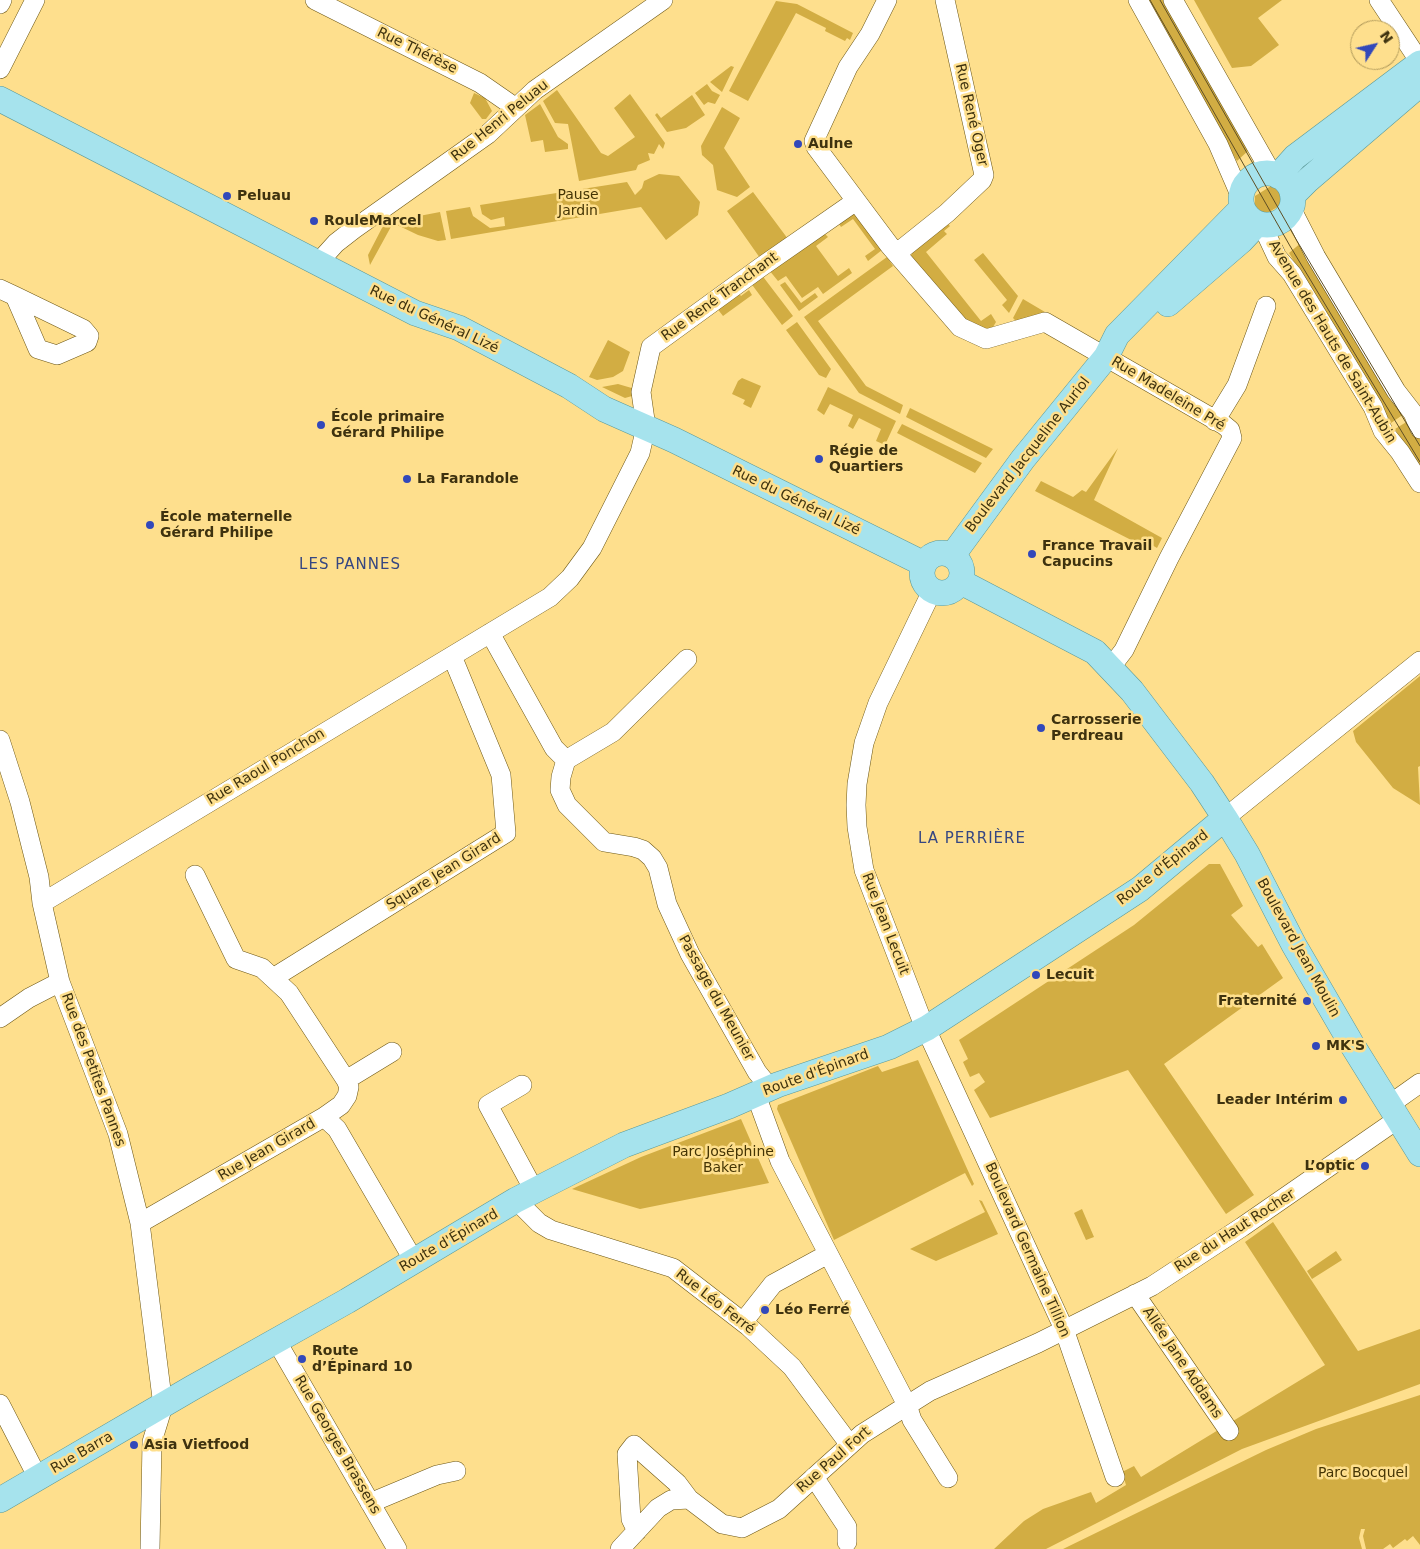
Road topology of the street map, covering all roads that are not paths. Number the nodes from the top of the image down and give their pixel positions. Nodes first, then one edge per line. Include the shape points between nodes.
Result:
1 (2, 0) edge
2 (35, 0) edge
3 (315, 0) edge
4 (663, 0) edge
5 (887, 0) edge
6 (945, 0) edge
7 (1138, 0) edge
8 (1173, 0) edge
9 (0, 4) edge
10 (1382, 4) edge
11 (1420, 62) edge
12 (0, 69) edge
13 (1420, 85) edge
14 (0, 99) edge
15 (516, 108) junction
16 (1275, 175) junction
17 (856, 201) junction
18 (1292, 203) junction
19 (1251, 214) junction
20 (897, 254) junction
21 (317, 264) junction
22 (1266, 306) dead end
23 (1106, 357) junction
24 (1222, 426) junction
25 (646, 427) junction
26 (1420, 429) edge
27 (1420, 483) edge
28 (952, 556) junction
29 (924, 564) junction
30 (961, 582) junction
31 (932, 591) junction
32 (490, 633) junction
33 (452, 656) junction
34 (687, 659) dead end
35 (1420, 661) edge
36 (1111, 666) junction
37 (0, 740) edge
38 (566, 760) junction
39 (1225, 818) junction
40 (195, 874) dead end
41 (42, 903) junction
42 (273, 978) junction
43 (60, 982) junction
44 (0, 1018) edge
45 (927, 1028) junction
46 (392, 1052) dead end
47 (346, 1080) junction
48 (1420, 1083) edge
49 (522, 1085) dead end
50 (763, 1092) junction
51 (1394, 1112) junction
52 (324, 1118) junction
53 (1420, 1154) edge
54 (526, 1196) junction
55 (140, 1223) junction
56 (828, 1254) junction
57 (414, 1262) junction
58 (1135, 1294) junction
59 (743, 1322) junction
60 (1064, 1329) junction
61 (277, 1342) junction
62 (0, 1404) edge
63 (907, 1405) junction
64 (163, 1406) junction
65 (1229, 1432) dead end
66 (850, 1445) junction
67 (456, 1471) dead end
68 (814, 1477) junction
69 (1115, 1477) dead end
70 (38, 1478) junction
71 (948, 1478) dead end
72 (689, 1499) junction
73 (0, 1500) edge
74 (370, 1503) junction
75 (637, 1531) junction
76 (847, 1542) dead end
77 (150, 1549) edge
78 (397, 1549) edge
79 (620, 1549) edge

1 - 9 street
2 - 12 street
3 - 15 street, Rue Thérèse via 480,83
4 - 15 street, Rue Henri Peluau via 535,90
5 - 17 street via 848,67 814,141
6 - 20 street, Rue René Oger via 984,175 947,213
7 - 19 street, Avenue des Hauts de Saint-Aubin via 1218,144
8 - 16 street
10 - 11 street
11 - 16 main road
13 - 18 main road via 1308,180
14 - 21 main road, Rue du Général Lizé
15 - 21 street, Rue Henri Peluau via 488,134 336,243
16 - 18 main road via 1288,184
16 - 19 main road via 1258,174 1246,184
17 - 20 street
17 - 25 street, Rue René Tranchant via 651,347 641,392
18 - 19 main road via 1280,222
18 - 26 street via 1316,257
19 - 23 main road, Boulevard Jacqueline Auriol via 1241,241 1185,289 1129,344
19 - 27 street, Avenue des Hauts de Saint-Aubin via 1277,257 1292,274 1373,407 1384,431
20 - 23 street, Rue Madeleine Pré via 949,316 972,333 986,339 1045,322
21 - 25 main road, Rue du Général Lizé via 425,318 459,328 569,386 587,400
22 - 24 street
23 - 24 street, Rue Madeleine Pré
23 - 28 main road, Boulevard Jacqueline Auriol via 1010,475
24 - 36 street via 1232,438 1124,650
25 - 29 main road, Rue du Général Lizé
25 - 32 street, Rue Raoul Ponchon via 640,453 603,530 570,578 550,597
28 - 29 main road via 940,553 928,558
28 - 30 main road via 961,564
29 - 31 main road via 922,576
30 - 31 main road via 945,594
30 - 36 main road via 1095,652
31 - 45 street, Rue Jean Lecuit via 870,723 860,763 856,805 860,848 870,890
32 - 33 street, Rue Raoul Ponchon
32 - 38 street via 554,748
33 - 41 street, Rue Raoul Ponchon
33 - 42 street, Square Jean Girard via 502,775 506,833
34 - 38 street via 614,732
35 - 39 street, Route d'Épinard
36 - 39 main road via 1202,783
37 - 41 street, Rue des Petites Pannes via 20,802 39,877
38 - 50 street, Passage du Meunier via 560,777 560,790 567,805 604,842 643,850 658,868 667,904 690,954 757,1072
39 - 45 main road, Route d'Épinard via 1140,889
39 - 51 main road, Boulevard Jean Moulin via 1294,945
40 - 42 street via 236,959 262,968
41 - 43 street, Rue des Petites Pannes
42 - 47 street via 288,993
43 - 44 street
43 - 55 street, Rue des Petites Pannes via 118,1134
45 - 50 main road, Route d'Épinard via 889,1047
45 - 60 street, Boulevard Germaine Tillion
46 - 47 street
47 - 52 street via 349,1087 344,1100
48 - 51 street, Rue du Haut Rocher
49 - 54 street, Rue Léo Ferré via 488,1105
50 - 54 main road, Route d'Épinard via 624,1145
50 - 56 street, Passage du Meunier via 780,1162
51 - 53 main road, Boulevard Jean Moulin
51 - 58 street, Rue du Haut Rocher via 1242,1228
52 - 55 street, Rue Jean Girard
52 - 57 street, Rue Jean Girard via 337,1129
54 - 57 main road, Route d'Épinard
54 - 59 street, Rue Léo Ferré via 539,1223 551,1230 673,1268
55 - 64 street, Rue des Petites Pannes
56 - 59 street via 773,1284
56 - 63 street, Passage du Meunier
57 - 61 main road, Route d'Épinard
58 - 60 street, Rue du Haut Rocher
58 - 65 street, Allée Jane Addams
59 - 66 street, Rue Léo Ferré via 792,1368
60 - 63 street, Rue Paul Fort via 930,1391
60 - 69 street, Boulevard Germaine Tillion
61 - 64 main road, Route d'Épinard
61 - 74 street, Rue Georges Brassens
62 - 70 street
63 - 66 street, Rue Paul Fort
63 - 71 street, Passage du Meunier via 912,1420
64 - 70 main road, Rue Barra
64 - 77 street via 152,1442
66 - 68 street, Rue Paul Fort
67 - 74 street via 437,1475
68 - 72 street, Rue Paul Fort via 779,1509 742,1528 722,1524
68 - 76 street via 847,1527
70 - 73 main road, Rue Barra
72 - 75 street via 671,1500 658,1508
72 - 75 street, Rue Paul Fort via 677,1483 634,1445 626,1454 631,1519
74 - 78 street, Rue Georges Brassens
75 - 79 street

